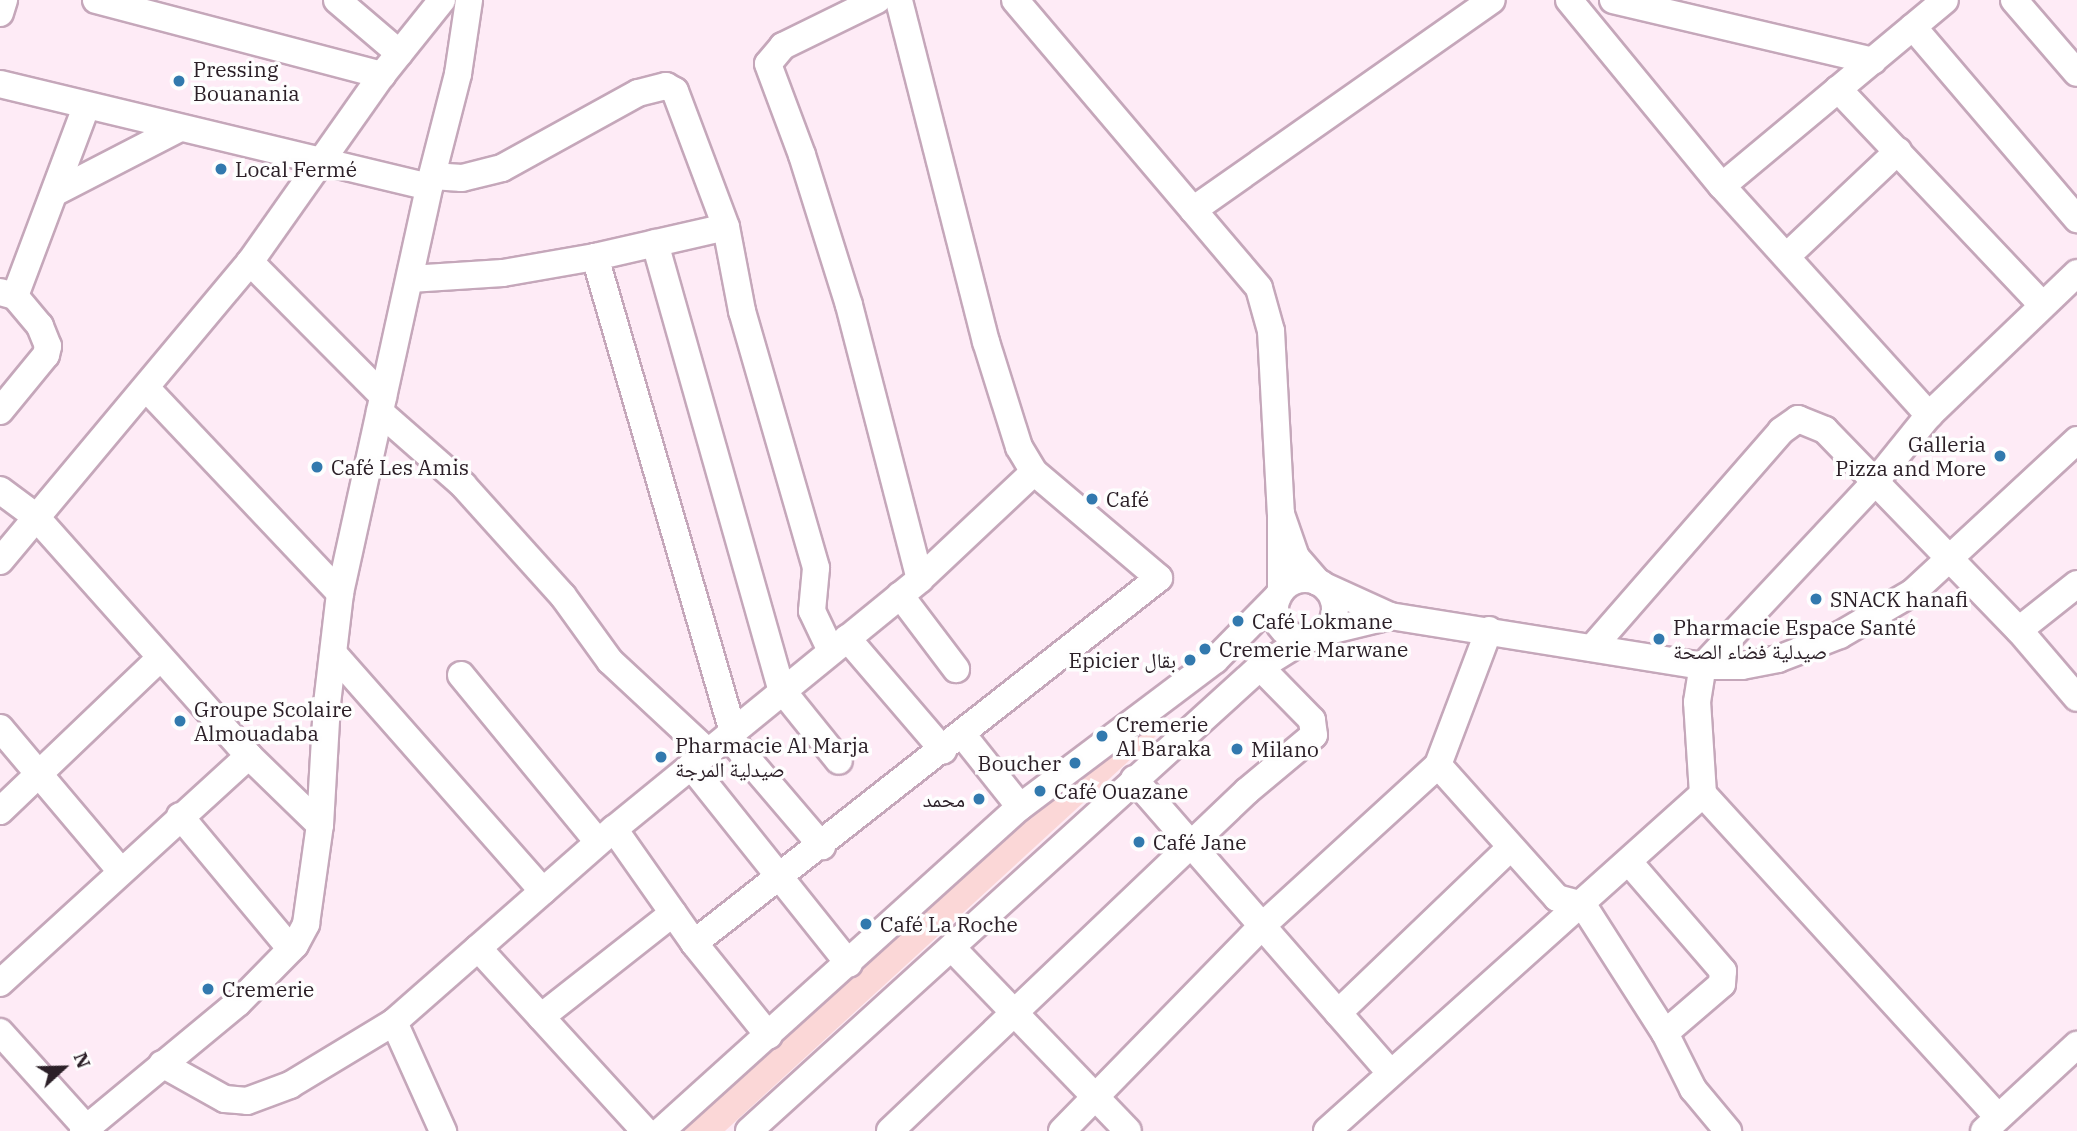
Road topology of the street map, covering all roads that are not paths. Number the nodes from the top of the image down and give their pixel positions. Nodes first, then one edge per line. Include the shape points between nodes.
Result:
1 (4, 0) edge
2 (96, 0) edge
3 (337, 0) edge
4 (442, 0) edge
5 (469, 0) edge
6 (877, 0) edge
7 (899, 0) edge
8 (1015, 0) edge
9 (1492, 0) edge
10 (1569, 0) edge
11 (1613, 0) edge
12 (1945, 0) edge
13 (2014, 0) edge
14 (0, 13) edge
15 (1913, 27) junction
16 (399, 53) junction
17 (1873, 61) junction
18 (2077, 73) edge
19 (382, 75) junction
20 (0, 84) edge
21 (1838, 89) junction
22 (86, 107) junction
23 (176, 130) junction
24 (1898, 151) junction
25 (324, 161) junction
26 (430, 182) junction
27 (1722, 186) junction
28 (58, 191) junction
29 (1192, 210) junction
30 (2077, 219) edge
31 (726, 227) junction
32 (655, 243) junction
33 (1787, 256) junction
34 (595, 257) junction
35 (250, 262) junction
36 (2077, 273) edge
37 (410, 279) junction
38 (8, 294) edge
39 (2042, 305) junction
40 (147, 389) junction
41 (382, 404) junction
42 (0, 411) edge
43 (1929, 415) junction
44 (2077, 440) edge
45 (1034, 472) junction
46 (1875, 482) junction
47 (0, 490) edge
48 (1281, 514) junction
49 (35, 516) junction
50 (1950, 560) junction
51 (0, 561) edge
52 (1322, 584) junction
53 (2077, 584) edge
54 (910, 587) junction
55 (340, 593) junction
56 (1280, 594) junction
57 (1390, 616) junction
58 (2019, 630) junction
59 (1489, 631) junction
60 (1314, 635) junction
61 (839, 645) junction
62 (1592, 648) junction
63 (334, 654) junction
64 (160, 658) junction
65 (1703, 666) junction
66 (1260, 667) junction
67 (956, 669) dead end
68 (461, 675) dead end
69 (781, 689) junction
70 (2077, 698) edge
71 (0, 728) edge
72 (953, 742) junction
73 (715, 746) junction
74 (249, 756) junction
75 (839, 761) dead end
76 (1438, 765) junction
77 (39, 774) junction
78 (1134, 779) junction
79 (1703, 794) junction
80 (1020, 807) junction
81 (0, 811) edge
82 (180, 816) junction
83 (320, 825) junction
84 (606, 836) junction
85 (1192, 842) junction
86 (822, 846) junction
87 (1509, 849) junction
88 (1629, 862) junction
89 (121, 871) junction
90 (782, 877) junction
91 (543, 891) junction
92 (1583, 905) junction
93 (673, 913) junction
94 (1263, 925) junction
95 (694, 943) junction
96 (478, 948) junction
97 (953, 949) junction
98 (291, 950) junction
99 (849, 964) junction
100 (0, 983) edge
101 (1338, 1013) junction
102 (1014, 1014) junction
103 (541, 1017) junction
104 (394, 1022) junction
105 (0, 1032) edge
106 (1665, 1033) junction
107 (769, 1036) junction
108 (2077, 1045) edge
109 (162, 1065) junction
110 (1390, 1072) junction
111 (1098, 1097) junction
112 (1991, 1124) edge
113 (86, 1130) edge
114 (443, 1131) edge
115 (645, 1131) edge
116 (661, 1131) edge
117 (749, 1131) edge
118 (890, 1131) edge
119 (1062, 1131) edge
120 (1128, 1131) edge
121 (1327, 1131) edge
122 (1728, 1131) edge

1 - 14 street
2 - 19 street
3 - 16 street
4 - 16 street
5 - 26 street via 458,74
6 - 54 street via 783,47 768,64 849,305
7 - 45 street via 986,342 1011,428
8 - 29 street
9 - 29 street
10 - 27 street
11 - 17 street
12 - 15 street
13 - 18 street
15 - 17 street
15 - 30 street
16 - 19 street
17 - 21 street
19 - 25 street
20 - 22 street
21 - 24 street
21 - 27 street
22 - 23 street
22 - 28 street
23 - 25 street
23 - 28 street
24 - 33 street
24 - 39 street
25 - 26 street
25 - 35 street
26 - 31 street via 502,168 638,93 666,86 675,91
26 - 37 street
27 - 33 street
28 - 38 street
29 - 48 street via 1248,274 1267,306
31 - 32 street
31 - 61 street via 742,311 816,568 812,611
32 - 34 street
32 - 69 street
33 - 43 street
34 - 37 street via 503,273
34 - 73 street
35 - 40 street
35 - 41 street
36 - 39 street
37 - 41 street
38 - 42 street via 40,326 48,345
39 - 43 street
40 - 49 street
40 - 55 street
41 - 55 street
41 - 73 street via 463,485 562,596 610,661
43 - 46 street
44 - 50 street
45 - 54 street
45 - 72 street via 1159,578
46 - 50 street
46 - 62 street via 1812,421 1788,424
46 - 65 street
47 - 49 street
48 - 52 street via 1296,557
48 - 56 street
49 - 51 street
49 - 64 street
50 - 58 street
50 - 65 street via 1912,593 1840,635 1778,659 1742,666
52 - 56 street via 1300,579
52 - 57 street
52 - 60 street via 1335,604
53 - 58 street
54 - 61 street
54 - 67 street
55 - 63 street
56 - 60 street via 1279,624
56 - 80 street via 1215,660
57 - 59 street
57 - 60 street
58 - 70 street
59 - 62 street
59 - 76 street
60 - 66 street
61 - 69 street
61 - 72 street
62 - 65 street
63 - 83 street
63 - 91 street
64 - 74 street
64 - 77 street
65 - 79 street via 1698,702
66 - 78 street
66 - 85 street via 1312,720 1314,735
68 - 84 street
69 - 73 street
69 - 75 street
71 - 77 street
72 - 80 street
72 - 86 street
73 - 84 street
73 - 86 street
73 - 90 street
74 - 82 street
74 - 83 street
76 - 87 street
76 - 94 street
77 - 81 street
77 - 89 street
78 - 85 street
78 - 97 street
79 - 88 street
79 - 112 street
80 - 99 street
82 - 89 street
82 - 98 street
83 - 98 street via 310,904
84 - 91 street
84 - 93 street
85 - 94 street
85 - 102 street
86 - 90 street
87 - 92 street via 1558,898
87 - 101 street
88 - 92 street
88 - 106 street via 1724,971 1722,984
89 - 100 street
90 - 95 street
90 - 99 street
91 - 96 street
92 - 106 street
92 - 110 street
93 - 95 street
93 - 103 street
94 - 101 street
94 - 111 street
95 - 107 street
96 - 103 street
96 - 104 street
97 - 102 street
97 - 117 street
98 - 109 street via 238,1003
99 - 107 street
101 - 110 street
102 - 111 street
102 - 118 street
103 - 115 street
104 - 109 street via 290,1085 247,1101 225,1099
104 - 114 street
105 - 113 street
106 - 122 street via 1693,1089
107 - 116 street
108 - 112 street
109 - 113 street
110 - 121 street
111 - 119 street
111 - 120 street

